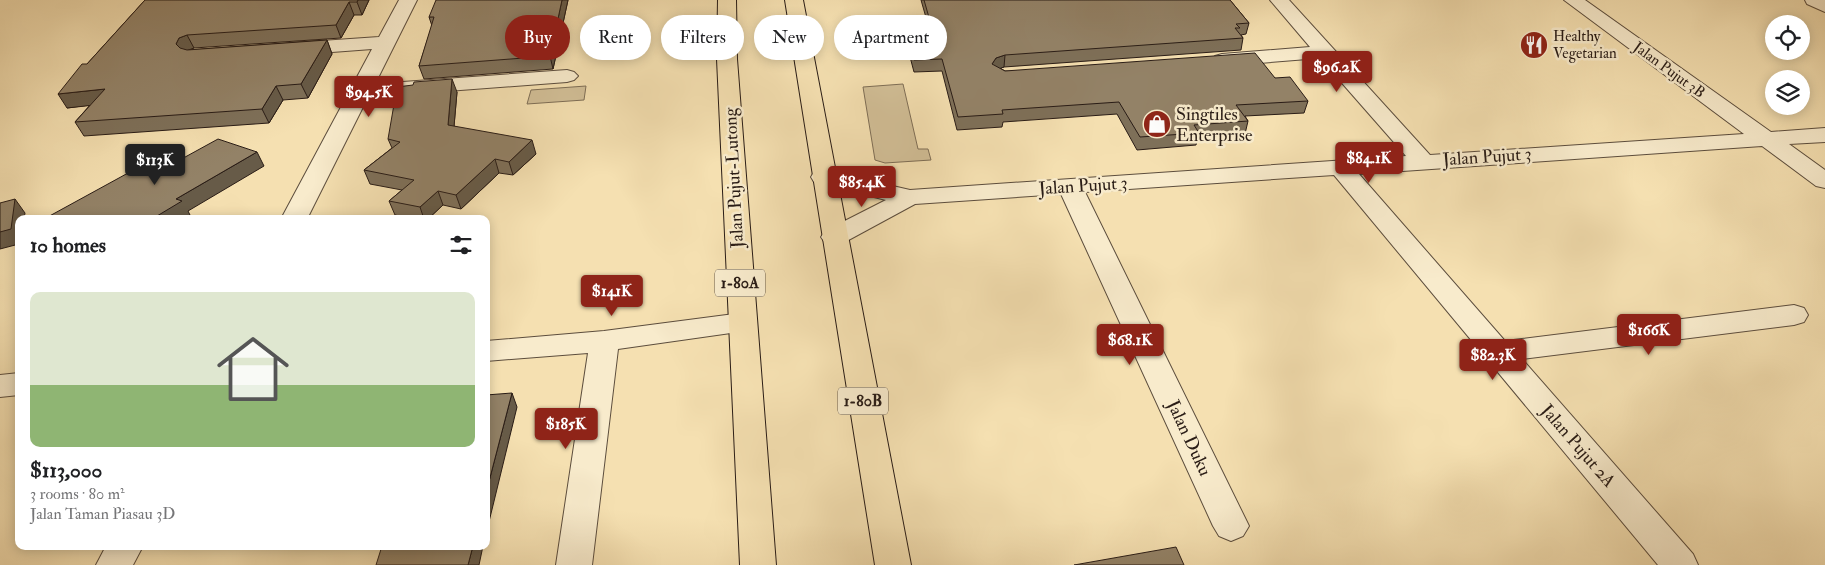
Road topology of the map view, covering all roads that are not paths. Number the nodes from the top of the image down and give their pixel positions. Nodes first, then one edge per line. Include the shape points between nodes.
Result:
1 (408, 0) edge
2 (727, 0) edge
3 (794, 0) edge
4 (1279, 0) edge
5 (1573, 0) edge
6 (1814, 0) edge
7 (1825, 6) edge
8 (388, 42) junction
9 (271, 50) edge
10 (1325, 52) junction
11 (1199, 61) edge
12 (567, 76) dead end
13 (362, 91) junction
14 (1825, 135) edge
15 (1765, 140) junction
16 (1423, 162) junction
17 (1340, 167) junction
18 (823, 177) junction
19 (1825, 181) edge
20 (1070, 187) junction
21 (910, 197) junction
22 (296, 215) edge
23 (834, 237) junction
24 (1794, 315) dead end
25 (742, 323) junction
26 (604, 341) junction
27 (490, 351) edge
28 (1498, 352) junction
29 (15, 384) edge
30 (0, 386) edge
31 (1231, 526) dead end
32 (123, 550) edge
33 (114, 565) edge
34 (574, 565) edge
35 (758, 565) edge
36 (893, 565) edge
37 (1680, 565) edge

1 - 8 street
2 - 25 highway, Jalan Pujut-Lutong / 1-80A via 727,59
3 - 18 highway, 1-80B
4 - 10 street
5 - 15 street, Jalan Pujut 3B
6 - 7 street
8 - 9 street
8 - 13 street
10 - 11 street
10 - 16 street
12 - 13 street
13 - 22 street
14 - 15 street, Jalan Pujut 3
15 - 16 street, Jalan Pujut 3
15 - 19 street, Jalan Pujut 3B
16 - 17 street, Jalan Pujut 3
17 - 20 street, Jalan Pujut 3
17 - 28 street, Jalan Pujut 2A
18 - 21 street, Jalan Pujut 3
18 - 23 highway, 1-80B
20 - 21 street, Jalan Pujut 3
20 - 31 street, Jalan Duku
21 - 23 street, Jalan Pujut 3
23 - 36 highway, 1-80B
24 - 28 street
25 - 26 street
25 - 35 highway, Jalan Pujut-Lutong / 1-80A
26 - 27 street
26 - 34 street
28 - 37 street, Jalan Pujut 2A
29 - 30 street
32 - 33 street

